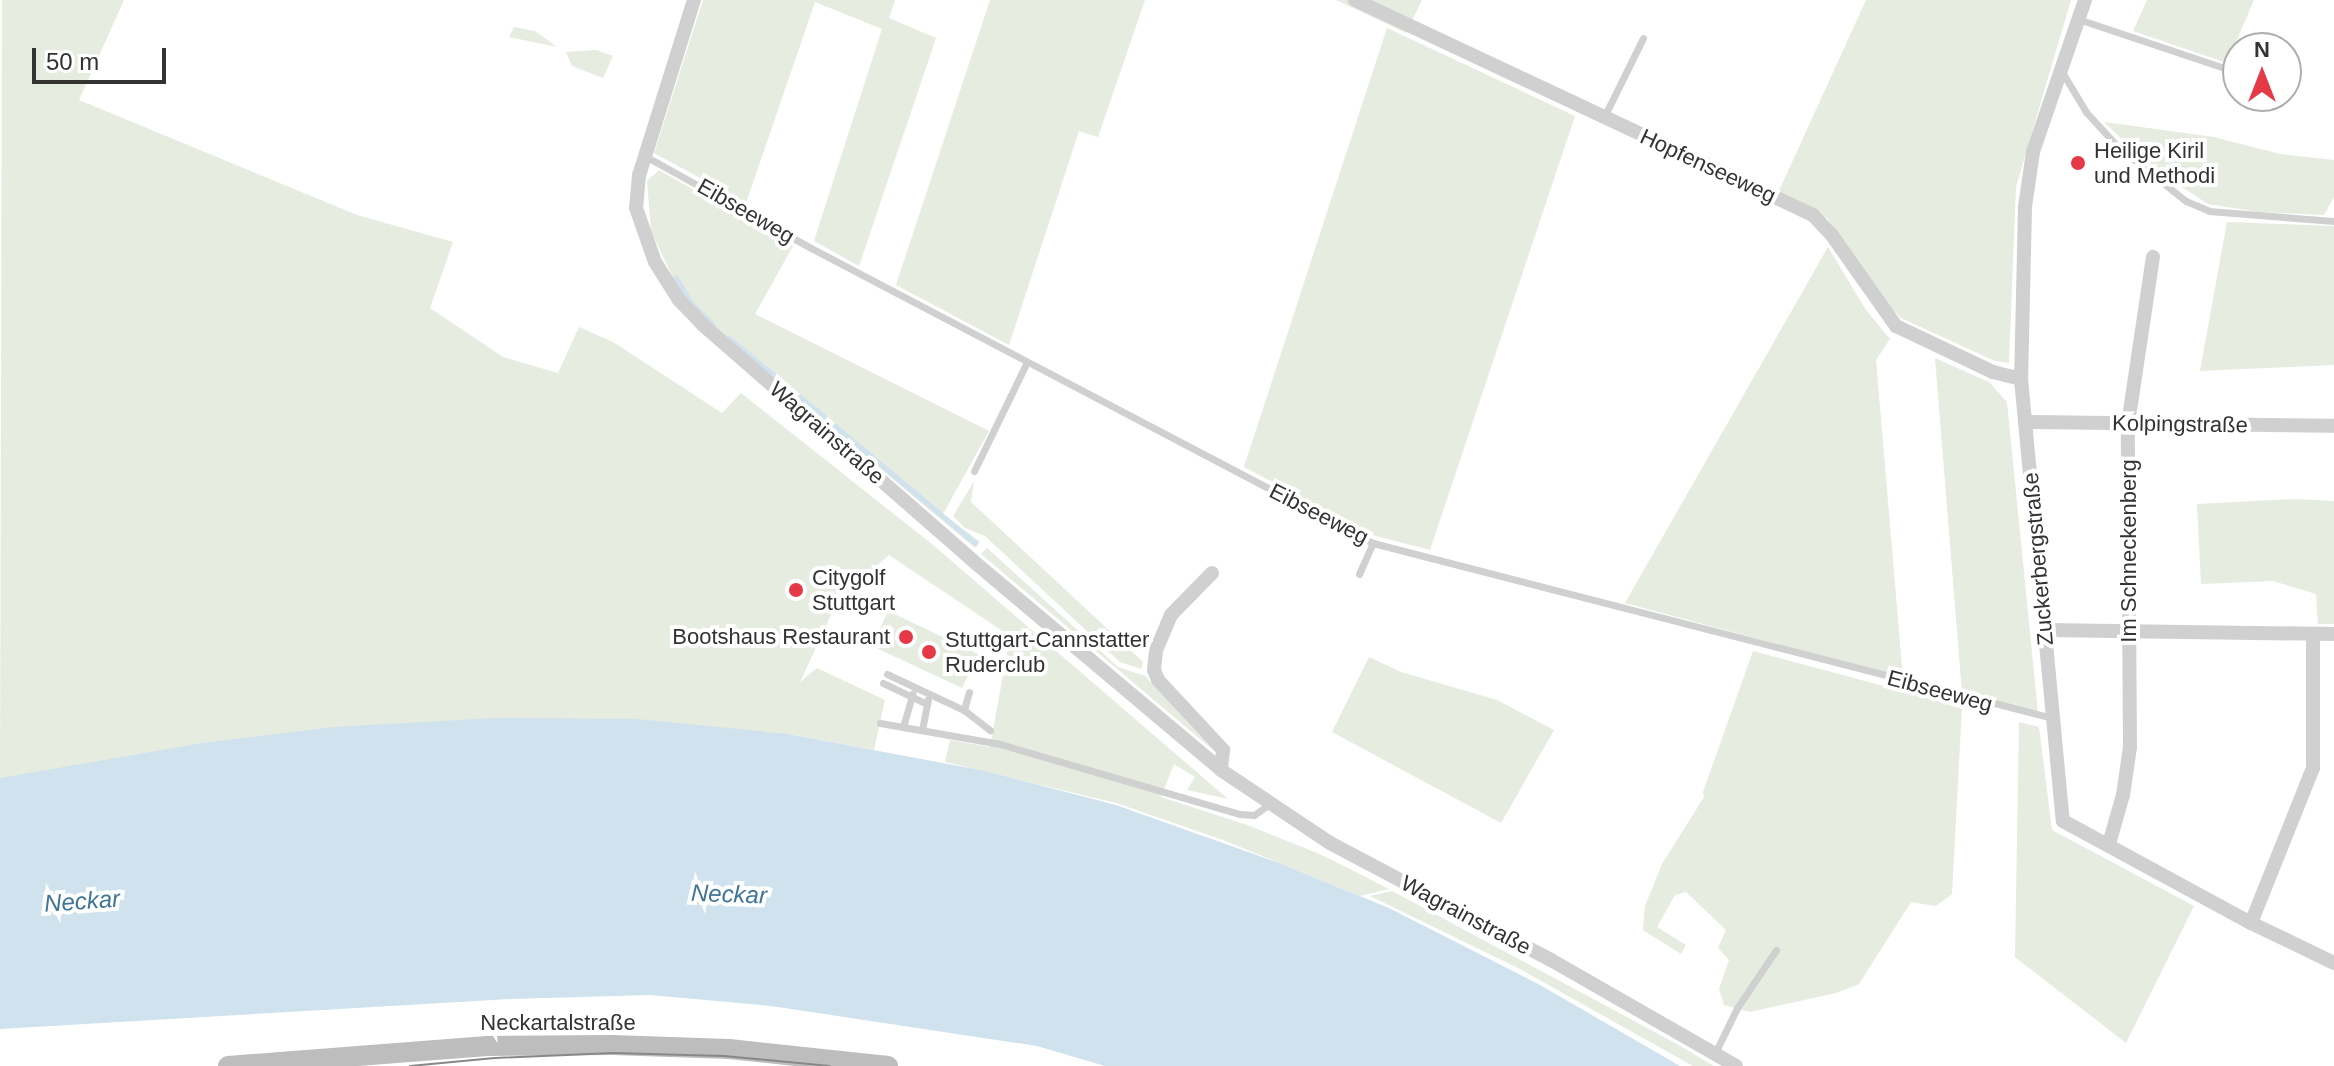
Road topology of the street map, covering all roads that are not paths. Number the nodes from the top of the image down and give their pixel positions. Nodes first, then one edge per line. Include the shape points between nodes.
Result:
1 (694, 0) edge
2 (1355, 0) edge
3 (2085, 0) edge
4 (2078, 19) junction
5 (1643, 38) dead end
6 (2222, 67) edge
7 (2061, 70) junction
8 (1604, 117) junction
9 (645, 156) junction
10 (2334, 221) edge
11 (2153, 257) dead end
12 (1027, 362) junction
13 (2021, 379) junction
14 (2025, 422) junction
15 (2128, 424) junction
16 (2334, 426) edge
17 (974, 471) dead end
18 (1373, 543) junction
19 (1212, 573) dead end
20 (1359, 574) dead end
21 (2046, 630) junction
22 (2129, 632) junction
23 (2313, 634) junction
24 (2334, 634) edge
25 (887, 674) dead end
26 (883, 683) dead end
27 (916, 687) junction
28 (969, 692) dead end
29 (931, 695) junction
30 (912, 697) junction
31 (927, 704) junction
32 (964, 710) junction
33 (2052, 718) junction
34 (880, 723) dead end
35 (903, 727) junction
36 (922, 730) junction
37 (990, 730) dead end
38 (1221, 770) junction
39 (1270, 804) junction
40 (2109, 844) junction
41 (2251, 923) junction
42 (1776, 950) dead end
43 (2332, 958) edge
44 (1715, 1053) junction
45 (228, 1066) edge
46 (888, 1066) edge
47 (1736, 1066) edge

1 - 9 street, Wagrainstraße
2 - 8 street, Hopfenseeweg
3 - 4 street, Zuckerbergstraße
4 - 6 lane
4 - 7 street, Zuckerbergstraße
5 - 8 lane
7 - 10 lane via 2086,112 2118,147 2186,201 2209,211
7 - 13 street, Zuckerbergstraße via 2033,152 2025,207
8 - 13 street, Hopfenseeweg via 1813,215 1896,326 1993,372
9 - 12 lane, Eibseeweg
9 - 38 street, Wagrainstraße via 637,191 638,222 679,300 984,570
11 - 15 street, Im Schneckenberg
12 - 17 lane
12 - 18 lane, Eibseeweg
13 - 14 street, Zuckerbergstraße
14 - 15 street, Kolpingstraße
14 - 21 street, Zuckerbergstraße
15 - 16 street, Kolpingstraße
15 - 22 street, Im Schneckenberg
18 - 20 lane
18 - 33 lane, Eibseeweg
19 - 38 street via 1171,615 1154,670 1223,750
21 - 22 street
21 - 33 street, Zuckerbergstraße
22 - 23 street
22 - 40 street, Im Schneckenberg via 2130,747
23 - 24 street
23 - 41 street via 2313,768
25 - 27 lane
26 - 30 lane
27 - 29 lane
27 - 30 lane
28 - 32 lane
29 - 31 lane
29 - 32 lane
30 - 31 lane
30 - 35 lane
31 - 36 lane
32 - 37 lane
33 - 40 street, Zuckerbergstraße via 2063,821
34 - 35 lane
35 - 36 lane
36 - 39 lane via 1000,744 1240,814 1254,815
38 - 39 street, Wagrainstraße
39 - 44 street, Wagrainstraße via 1330,843
40 - 41 street, Zuckerbergstraße
41 - 43 street, Zuckerbergstraße
42 - 44 lane via 1737,1008
44 - 47 street, Wagrainstraße
45 - 46 main road, Neckartalstraße via 487,1046 612,1045 729,1049

